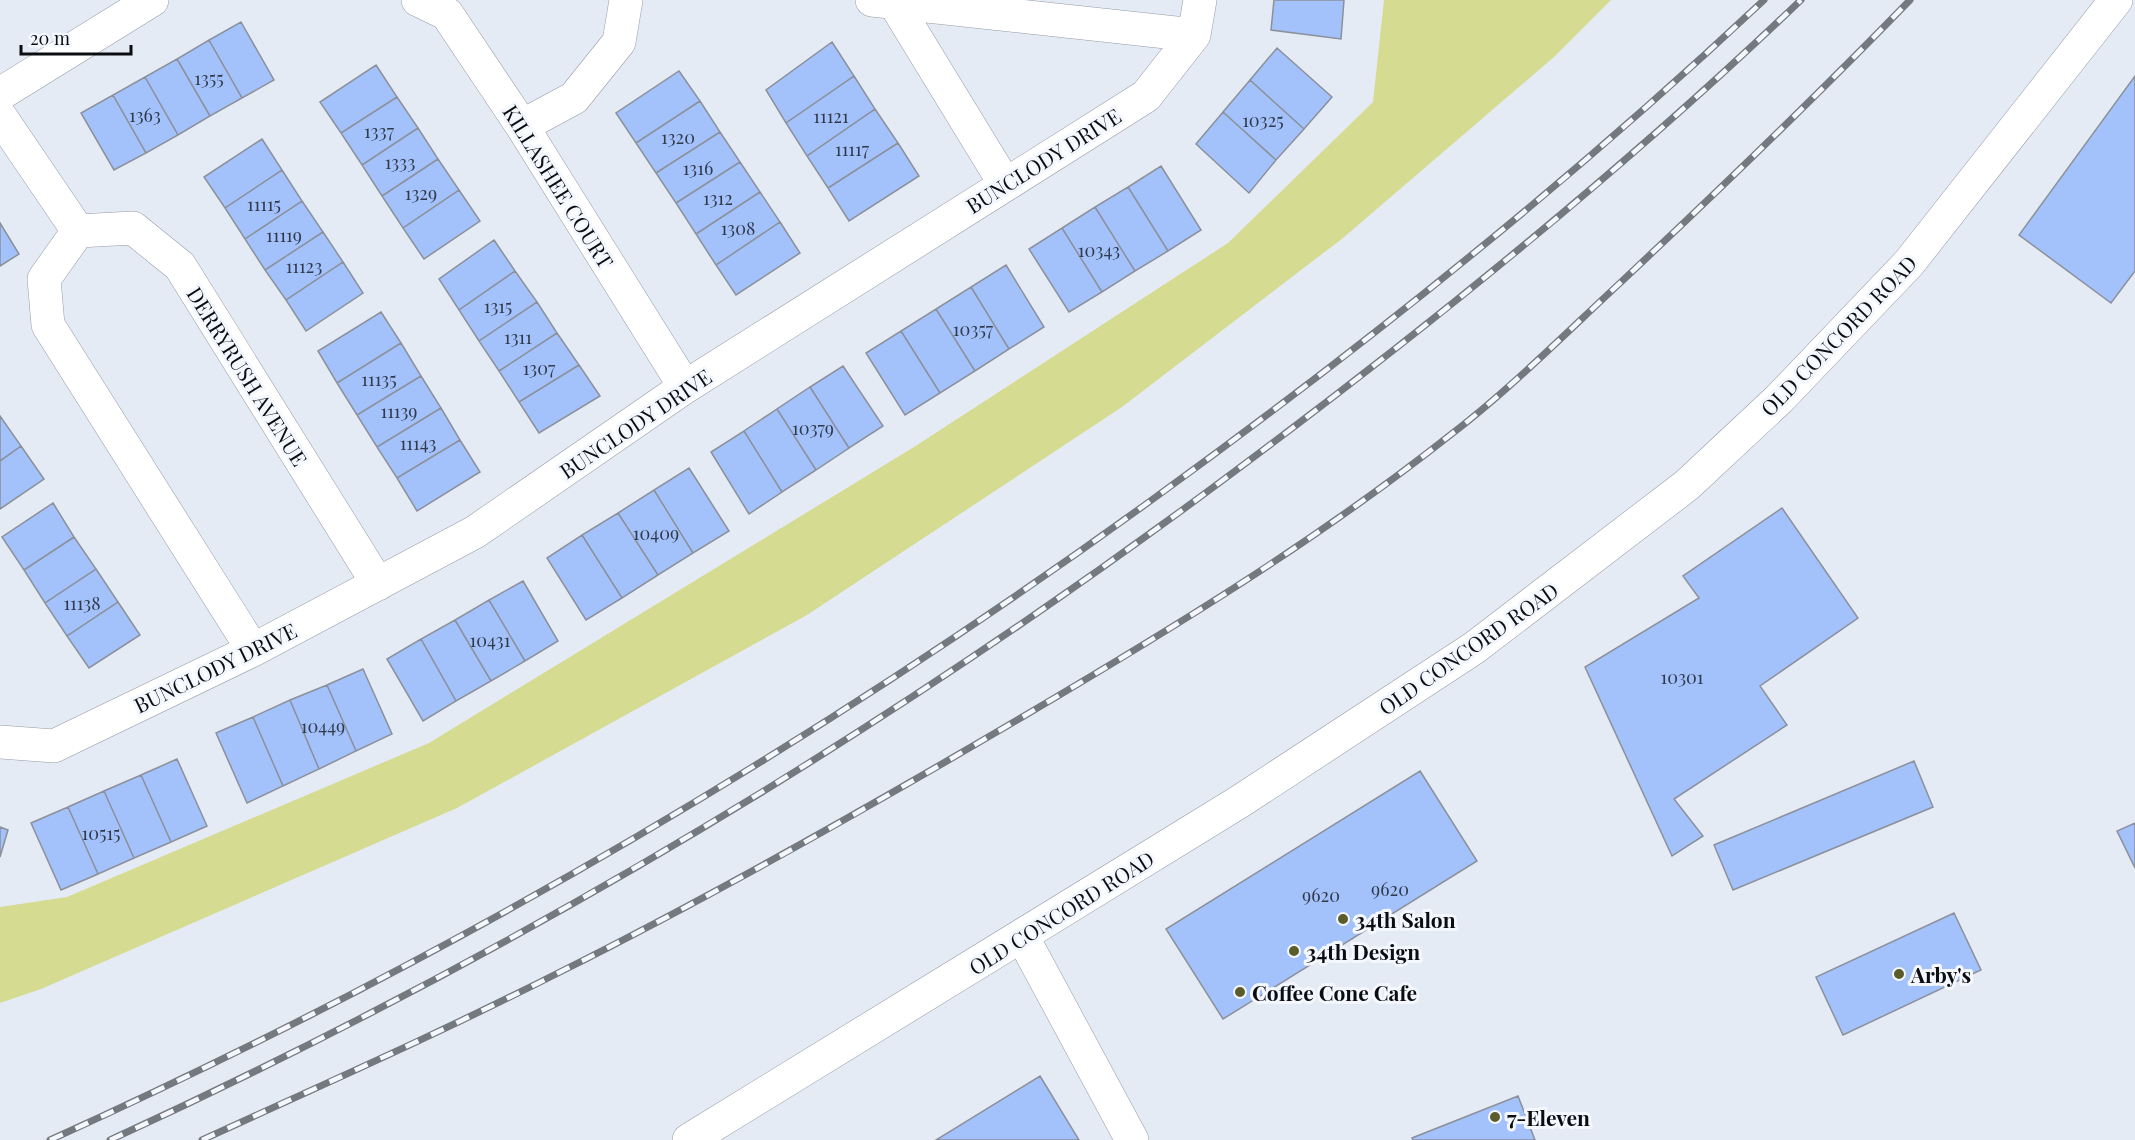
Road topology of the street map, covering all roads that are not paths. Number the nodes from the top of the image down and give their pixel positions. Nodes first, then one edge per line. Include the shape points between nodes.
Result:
1 (152, 0) edge
2 (418, 0) edge
3 (626, 0) edge
4 (1200, 0) edge
5 (2116, 0) edge
6 (884, 2) edge
7 (1194, 35) junction
8 (0, 94) edge
9 (0, 116) edge
10 (522, 126) junction
11 (1005, 184) junction
12 (78, 231) junction
13 (686, 387) junction
14 (378, 584) junction
15 (253, 650) junction
16 (0, 742) edge
17 (1023, 936) junction
18 (689, 1140) edge
19 (1132, 1140) edge

1 - 8 street
2 - 10 street, KILLASHEE COURT via 447,14
3 - 10 street via 619,42 574,98
4 - 7 street, BUNCLODY DRIVE
5 - 17 street, OLD CONCORD ROAD via 1910,263 1779,399 1687,485 1474,648 1239,802
6 - 7 street
6 - 11 street
7 - 11 street, BUNCLODY DRIVE via 1146,96
9 - 12 street
10 - 13 street, KILLASHEE COURT
11 - 13 street, BUNCLODY DRIVE
12 - 14 street, DERRYRUSH AVENUE via 133,228 180,266
12 - 15 street via 44,279 48,325
13 - 14 street, BUNCLODY DRIVE via 475,532
14 - 15 street, BUNCLODY DRIVE
15 - 16 street, BUNCLODY DRIVE via 54,746
17 - 18 street, OLD CONCORD ROAD
17 - 19 street

